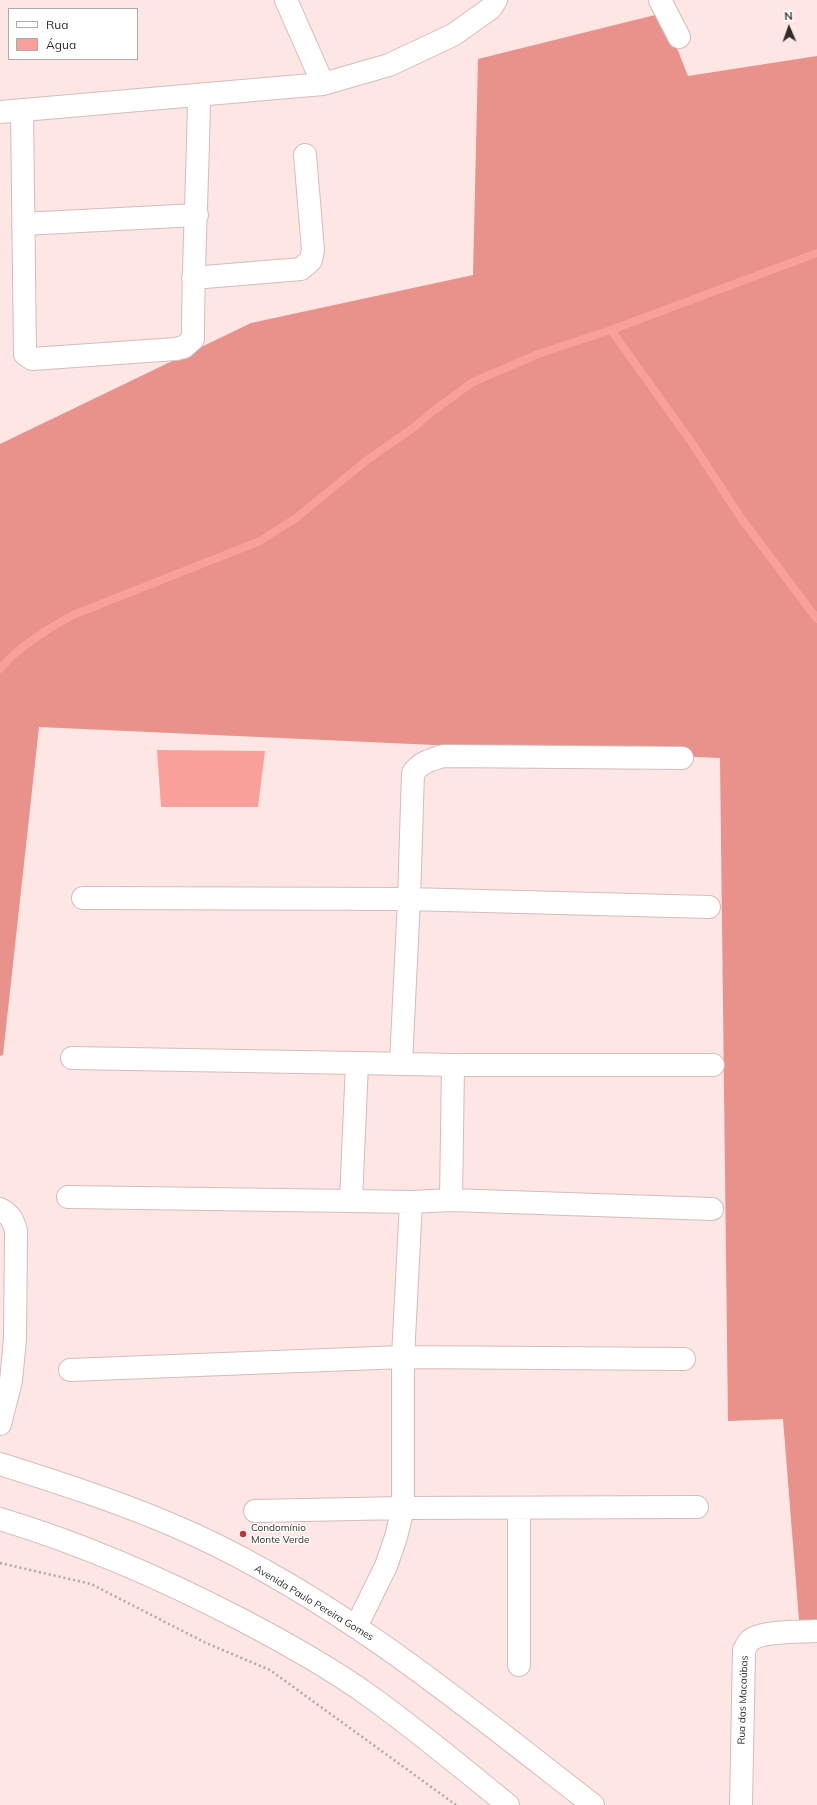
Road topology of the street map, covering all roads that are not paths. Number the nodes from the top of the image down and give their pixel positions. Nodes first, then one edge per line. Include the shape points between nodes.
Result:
1 (286, 0) edge
2 (496, 0) edge
3 (660, 0) edge
4 (679, 37) dead end
5 (323, 84) junction
6 (199, 95) junction
7 (22, 110) junction
8 (0, 112) edge
9 (305, 155) dead end
10 (197, 215) junction
11 (23, 224) junction
12 (193, 278) junction
13 (682, 758) dead end
14 (83, 898) dead end
15 (409, 899) junction
16 (708, 907) dead end
17 (72, 1058) dead end
18 (357, 1063) junction
19 (401, 1063) junction
20 (453, 1065) junction
21 (713, 1065) dead end
22 (68, 1197) dead end
23 (451, 1200) junction
24 (351, 1201) junction
25 (411, 1202) junction
26 (0, 1209) edge
27 (712, 1210) dead end
28 (403, 1357) junction
29 (684, 1359) dead end
30 (70, 1370) dead end
31 (0, 1424) edge
32 (0, 1464) edge
33 (697, 1507) dead end
34 (403, 1508) junction
35 (518, 1508) junction
36 (255, 1511) dead end
37 (0, 1519) edge
38 (356, 1627) junction
39 (817, 1631) edge
40 (519, 1665) dead end
41 (508, 1805) edge
42 (593, 1805) edge
43 (741, 1805) edge

1 - 5 street
2 - 5 street via 491,8 453,35 389,65
3 - 4 street
5 - 6 street
6 - 7 street
6 - 10 street
7 - 8 street
7 - 11 street
9 - 12 street via 313,250 311,260 301,269
10 - 11 street
10 - 12 street
11 - 12 street via 24,349 25,354 32,359 184,347 193,339
13 - 15 street via 443,756 424,762 417,766 413,773
14 - 15 street
15 - 16 street
15 - 19 street
17 - 18 street
18 - 19 street
18 - 24 street
19 - 20 street
20 - 21 street
20 - 23 street
22 - 24 street
23 - 25 street
23 - 27 street
24 - 25 street
25 - 28 street
26 - 31 street via 8,1213 16,1231 15,1339 11,1381
28 - 29 street
28 - 30 street
28 - 34 street
32 - 38 street, Avenida Paulo Pereira Gomes via 84,1491 197,1536 293,1588
33 - 35 street
34 - 35 street
34 - 36 street
34 - 38 street via 386,1566
35 - 40 street
37 - 41 street via 84,1547 134,1568 207,1602 288,1645 368,1695
38 - 42 street, Avenida Paulo Pereira Gomes via 468,1707
39 - 43 street, Rua das Macaúbas via 764,1635 748,1642 744,1650

